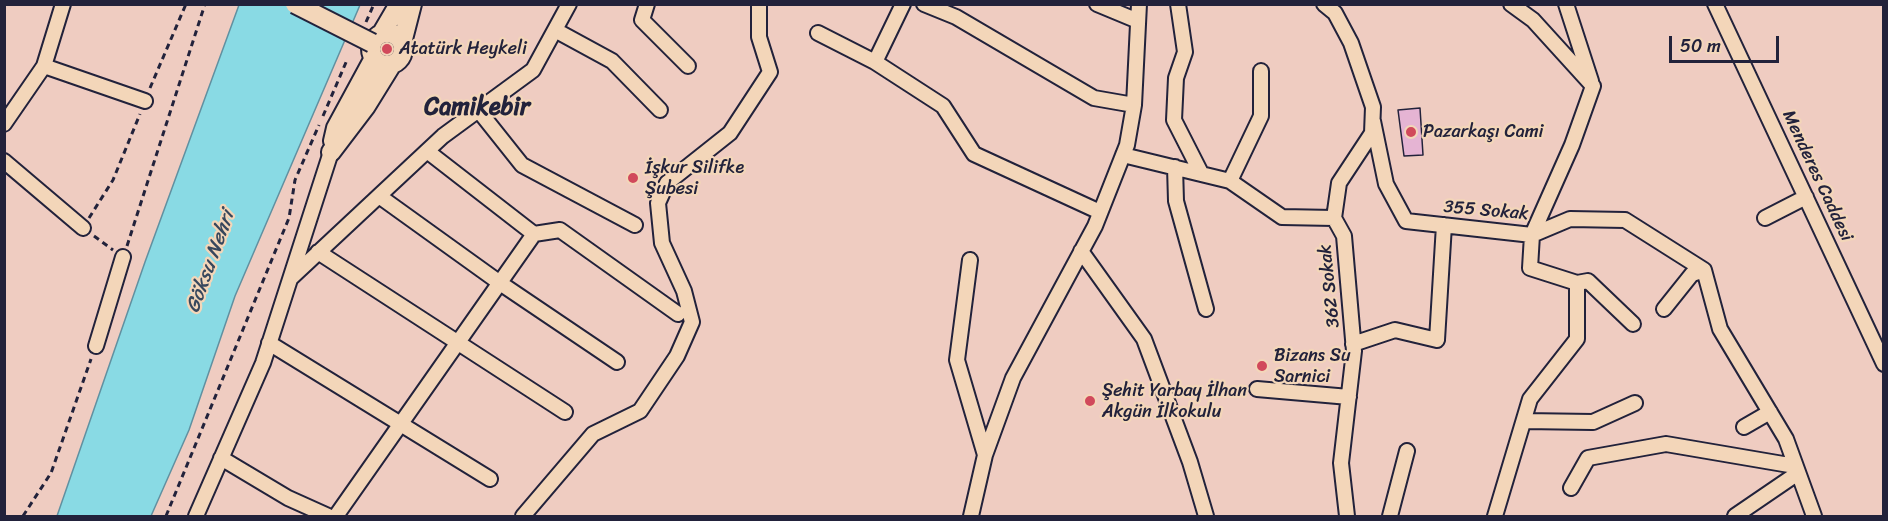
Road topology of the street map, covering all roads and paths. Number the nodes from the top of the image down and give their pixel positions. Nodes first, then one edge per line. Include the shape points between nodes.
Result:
1 (63, 4) edge
2 (186, 4) edge
3 (206, 4) edge
4 (295, 4) edge
5 (374, 4) edge
6 (399, 4) edge
7 (412, 4) edge
8 (569, 4) edge
9 (647, 4) edge
10 (759, 4) edge
11 (903, 4) edge
12 (924, 4) edge
13 (1098, 4) edge
14 (1139, 4) edge
15 (1178, 4) edge
16 (1324, 4) edge
17 (1511, 4) edge
18 (1566, 4) edge
19 (1715, 4) edge
20 (1722, 4) edge
21 (1138, 21) junction
22 (365, 23) dead end
23 (1725, 26) junction
24 (555, 30) junction
25 (818, 33) dead end
26 (402, 43) junction
27 (376, 45) junction
28 (347, 60) dead end
29 (875, 62) junction
30 (392, 64) junction
31 (44, 66) junction
32 (688, 66) dead end
33 (1261, 71) dead end
34 (1593, 86) junction
35 (145, 101) junction
36 (1134, 105) junction
37 (660, 110) dead end
38 (479, 111) junction
39 (1373, 121) junction
40 (4, 124) edge
41 (427, 151) junction
42 (331, 152) junction
43 (1123, 155) junction
44 (4, 161) edge
45 (1174, 167) junction
46 (1201, 173) junction
47 (1230, 181) junction
48 (379, 196) junction
49 (1806, 197) junction
50 (1100, 212) junction
51 (1334, 218) junction
52 (1765, 218) dead end
53 (635, 225) dead end
54 (1444, 225) junction
55 (83, 228) junction
56 (534, 234) junction
57 (1532, 235) junction
58 (1081, 251) junction
59 (318, 252) junction
60 (123, 257) junction
61 (970, 260) dead end
62 (1704, 270) junction
63 (291, 278) junction
64 (500, 283) junction
65 (1577, 283) junction
66 (1206, 309) dead end
67 (1664, 309) dead end
68 (678, 314) dead end
69 (1633, 324) dead end
70 (458, 342) junction
71 (269, 343) junction
72 (1353, 344) junction
73 (96, 346) joint
74 (617, 362) dead end
75 (1883, 362) edge
76 (1257, 389) dead end
77 (1349, 397) junction
78 (1635, 403) dead end
79 (565, 412) dead end
80 (1770, 412) junction
81 (1524, 421) junction
82 (400, 423) junction
83 (1744, 427) dead end
84 (1407, 451) dead end
85 (985, 455) junction
86 (221, 458) junction
87 (1797, 470) junction
88 (490, 479) dead end
89 (1570, 488) dead end
90 (24, 516) edge
91 (166, 516) edge
92 (196, 516) edge
93 (328, 516) edge
94 (336, 516) edge
95 (523, 516) edge
96 (971, 516) edge
97 (1206, 516) edge
98 (1347, 516) edge
99 (1390, 516) edge
100 (1495, 516) edge
101 (1735, 516) edge
102 (1814, 516) edge

1 - 31 street
2 - 35 path
3 - 60 path
4 - 27 main road, bridge
5 - 22 path
6 - 27 main road
7 - 26 main road
8 - 24 street
9 - 32 street via 642,20
10 - 95 street via 759,37 770,72 730,134 667,183 658,203 662,243 684,291 692,322 677,356 640,411 593,434
11 - 29 street
12 - 36 street via 956,17 1094,98
13 - 21 street
14 - 21 street
15 - 46 street via 1185,51 1176,78 1174,120
16 - 39 street via 1335,13 1351,43 1373,107
17 - 34 street via 1533,20
18 - 34 street
19 - 23 street, Menderes Caddesi
20 - 23 street
21 - 36 street
23 - 49 street, Menderes Caddesi
24 - 37 street via 612,61
24 - 38 street via 533,70
25 - 29 street
26 - 27 main road via 397,36
26 - 30 main road via 400,58
27 - 30 main road via 380,63
27 - 42 main road via 336,128
28 - 91 path via 295,180 285,228
29 - 50 street via 943,106 974,154
30 - 42 main road
31 - 35 street
31 - 40 street
33 - 47 street via 1261,116
34 - 57 street
35 - 55 path via 113,180
36 - 43 street
38 - 41 street
38 - 53 street via 522,165
39 - 51 street, 362 Sokak via 1372,134 1339,183
39 - 54 street, 355 Sokak via 1386,183 1406,221
41 - 48 street
41 - 56 street
42 - 63 street
43 - 45 street
43 - 50 street
44 - 55 street
45 - 46 street
45 - 66 street via 1176,201
46 - 47 street
47 - 51 street via 1282,217
48 - 59 street
48 - 64 street
49 - 52 street
49 - 75 street, Menderes Caddesi
50 - 58 street
51 - 72 street, 362 Sokak via 1344,236
54 - 57 street, 355 Sokak
54 - 72 street via 1437,340 1395,330
55 - 60 path
56 - 64 street
56 - 68 street via 560,230
57 - 62 street, 355 Sokak via 1570,219 1625,220
57 - 65 street via 1530,268
58 - 85 street via 1013,378
58 - 97 street via 1144,339
59 - 63 street
59 - 70 street
60 - 73 street
61 - 85 street via 957,360
62 - 67 street via 1692,274
62 - 80 street via 1720,329
63 - 71 street
64 - 70 street
64 - 74 street
65 - 69 street via 1588,281
65 - 81 street via 1577,339 1530,399
70 - 79 street
70 - 82 street
71 - 82 street
71 - 86 street
72 - 77 street, 362 Sokak
73 - 90 path via 51,472
76 - 77 street
77 - 98 street, 362 Sokak via 1341,463
78 - 81 street via 1593,422
80 - 83 street
80 - 87 street via 1786,439
81 - 100 street
82 - 88 street
82 - 94 street
84 - 99 street
85 - 96 street
86 - 92 street
86 - 93 street via 288,498
87 - 89 street via 1666,444 1588,458
87 - 101 street
87 - 102 street

